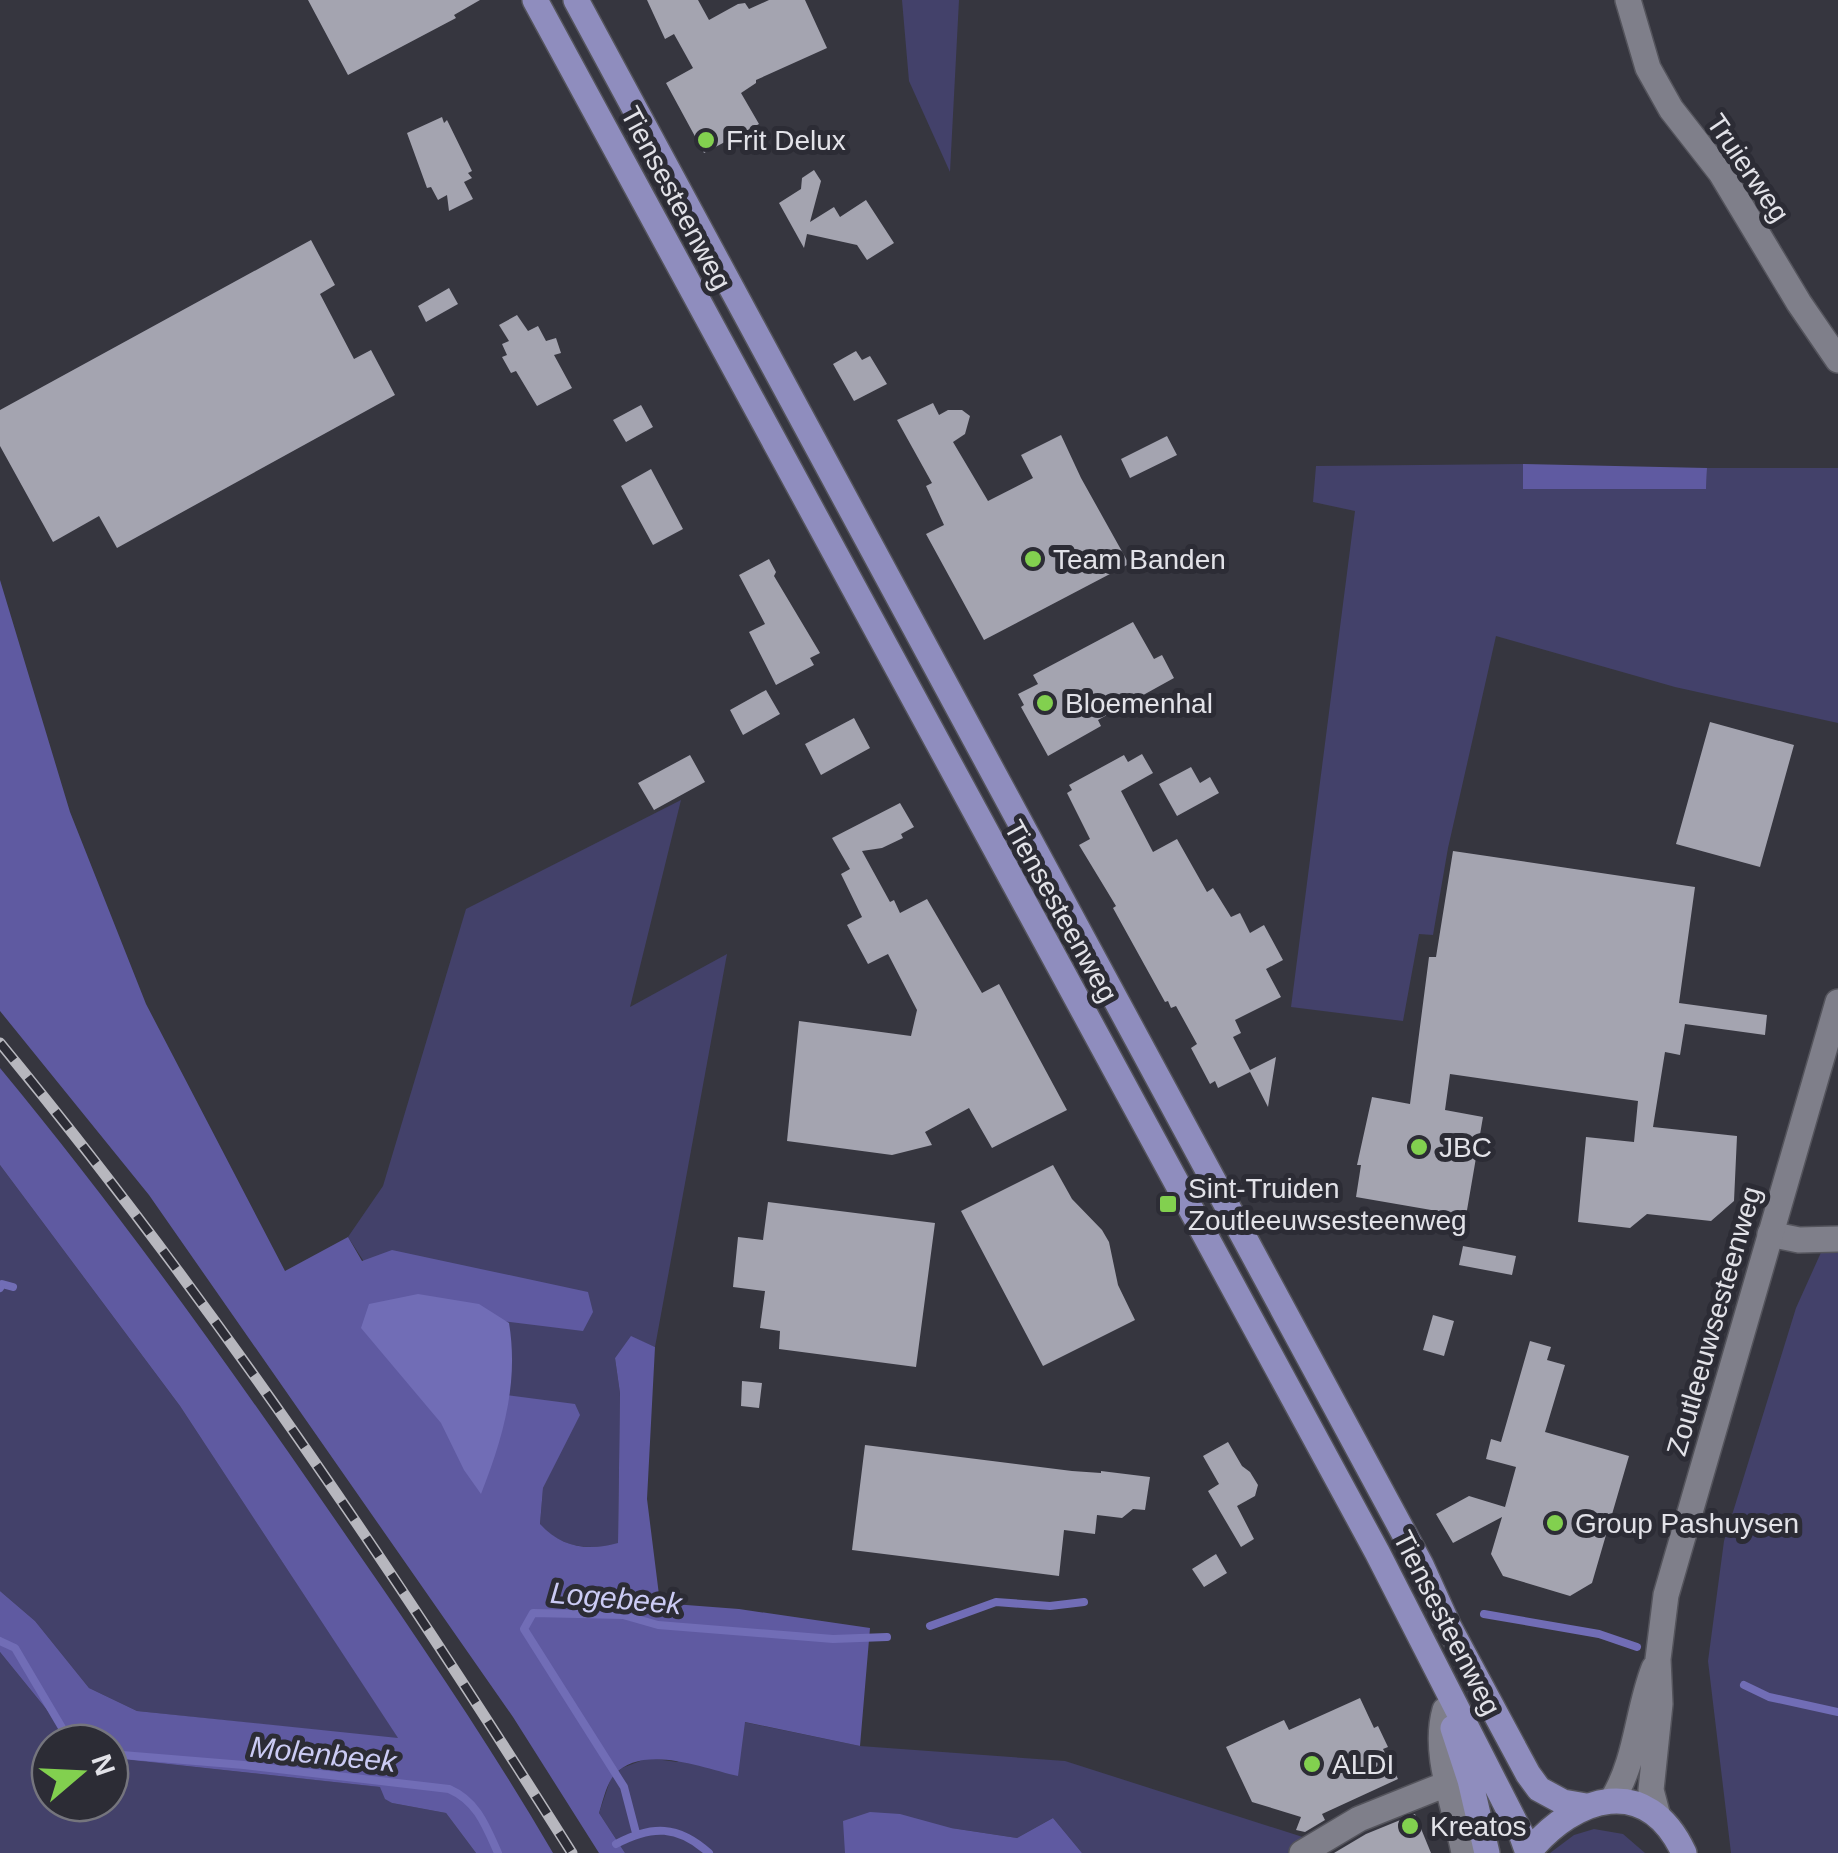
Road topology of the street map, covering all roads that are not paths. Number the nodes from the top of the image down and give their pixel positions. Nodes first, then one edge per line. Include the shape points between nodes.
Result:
1 (535, 0) edge
2 (576, 0) edge
3 (1628, 0) edge
4 (1838, 360) edge
5 (1838, 1002) edge
6 (1770, 1234) junction
7 (1838, 1240) edge
8 (1658, 1659) junction
9 (1436, 1670) junction
10 (1445, 1710) junction
11 (1449, 1783) junction
12 (1612, 1800) junction
13 (1586, 1806) junction
14 (1657, 1814) junction
15 (1302, 1853) edge
16 (1464, 1853) edge
17 (1487, 1853) edge
18 (1528, 1853) edge
19 (1684, 1853) edge

1 - 9 main road, Tiensesteenweg
2 - 13 main road, Tiensesteenweg via 1421,1565 1516,1757 1539,1789
3 - 4 street, Truierweg via 1648,68 1671,108 1721,172
5 - 6 street, Zoutleeuwsesteenweg
6 - 7 street
6 - 8 street, Zoutleeuwsesteenweg via 1666,1595
8 - 12 street, Zoutleeuwsesteenweg
8 - 14 street, Zoutleeuwsesteenweg via 1652,1790
9 - 10 main road
9 - 18 main road, Tiensesteenweg
10 - 11 street, Tiensesteenweg
10 - 17 main road
11 - 15 street via 1359,1818
11 - 16 street, Tiensesteenweg
12 - 13 main road
12 - 14 main road
13 - 18 main road
14 - 19 main road

